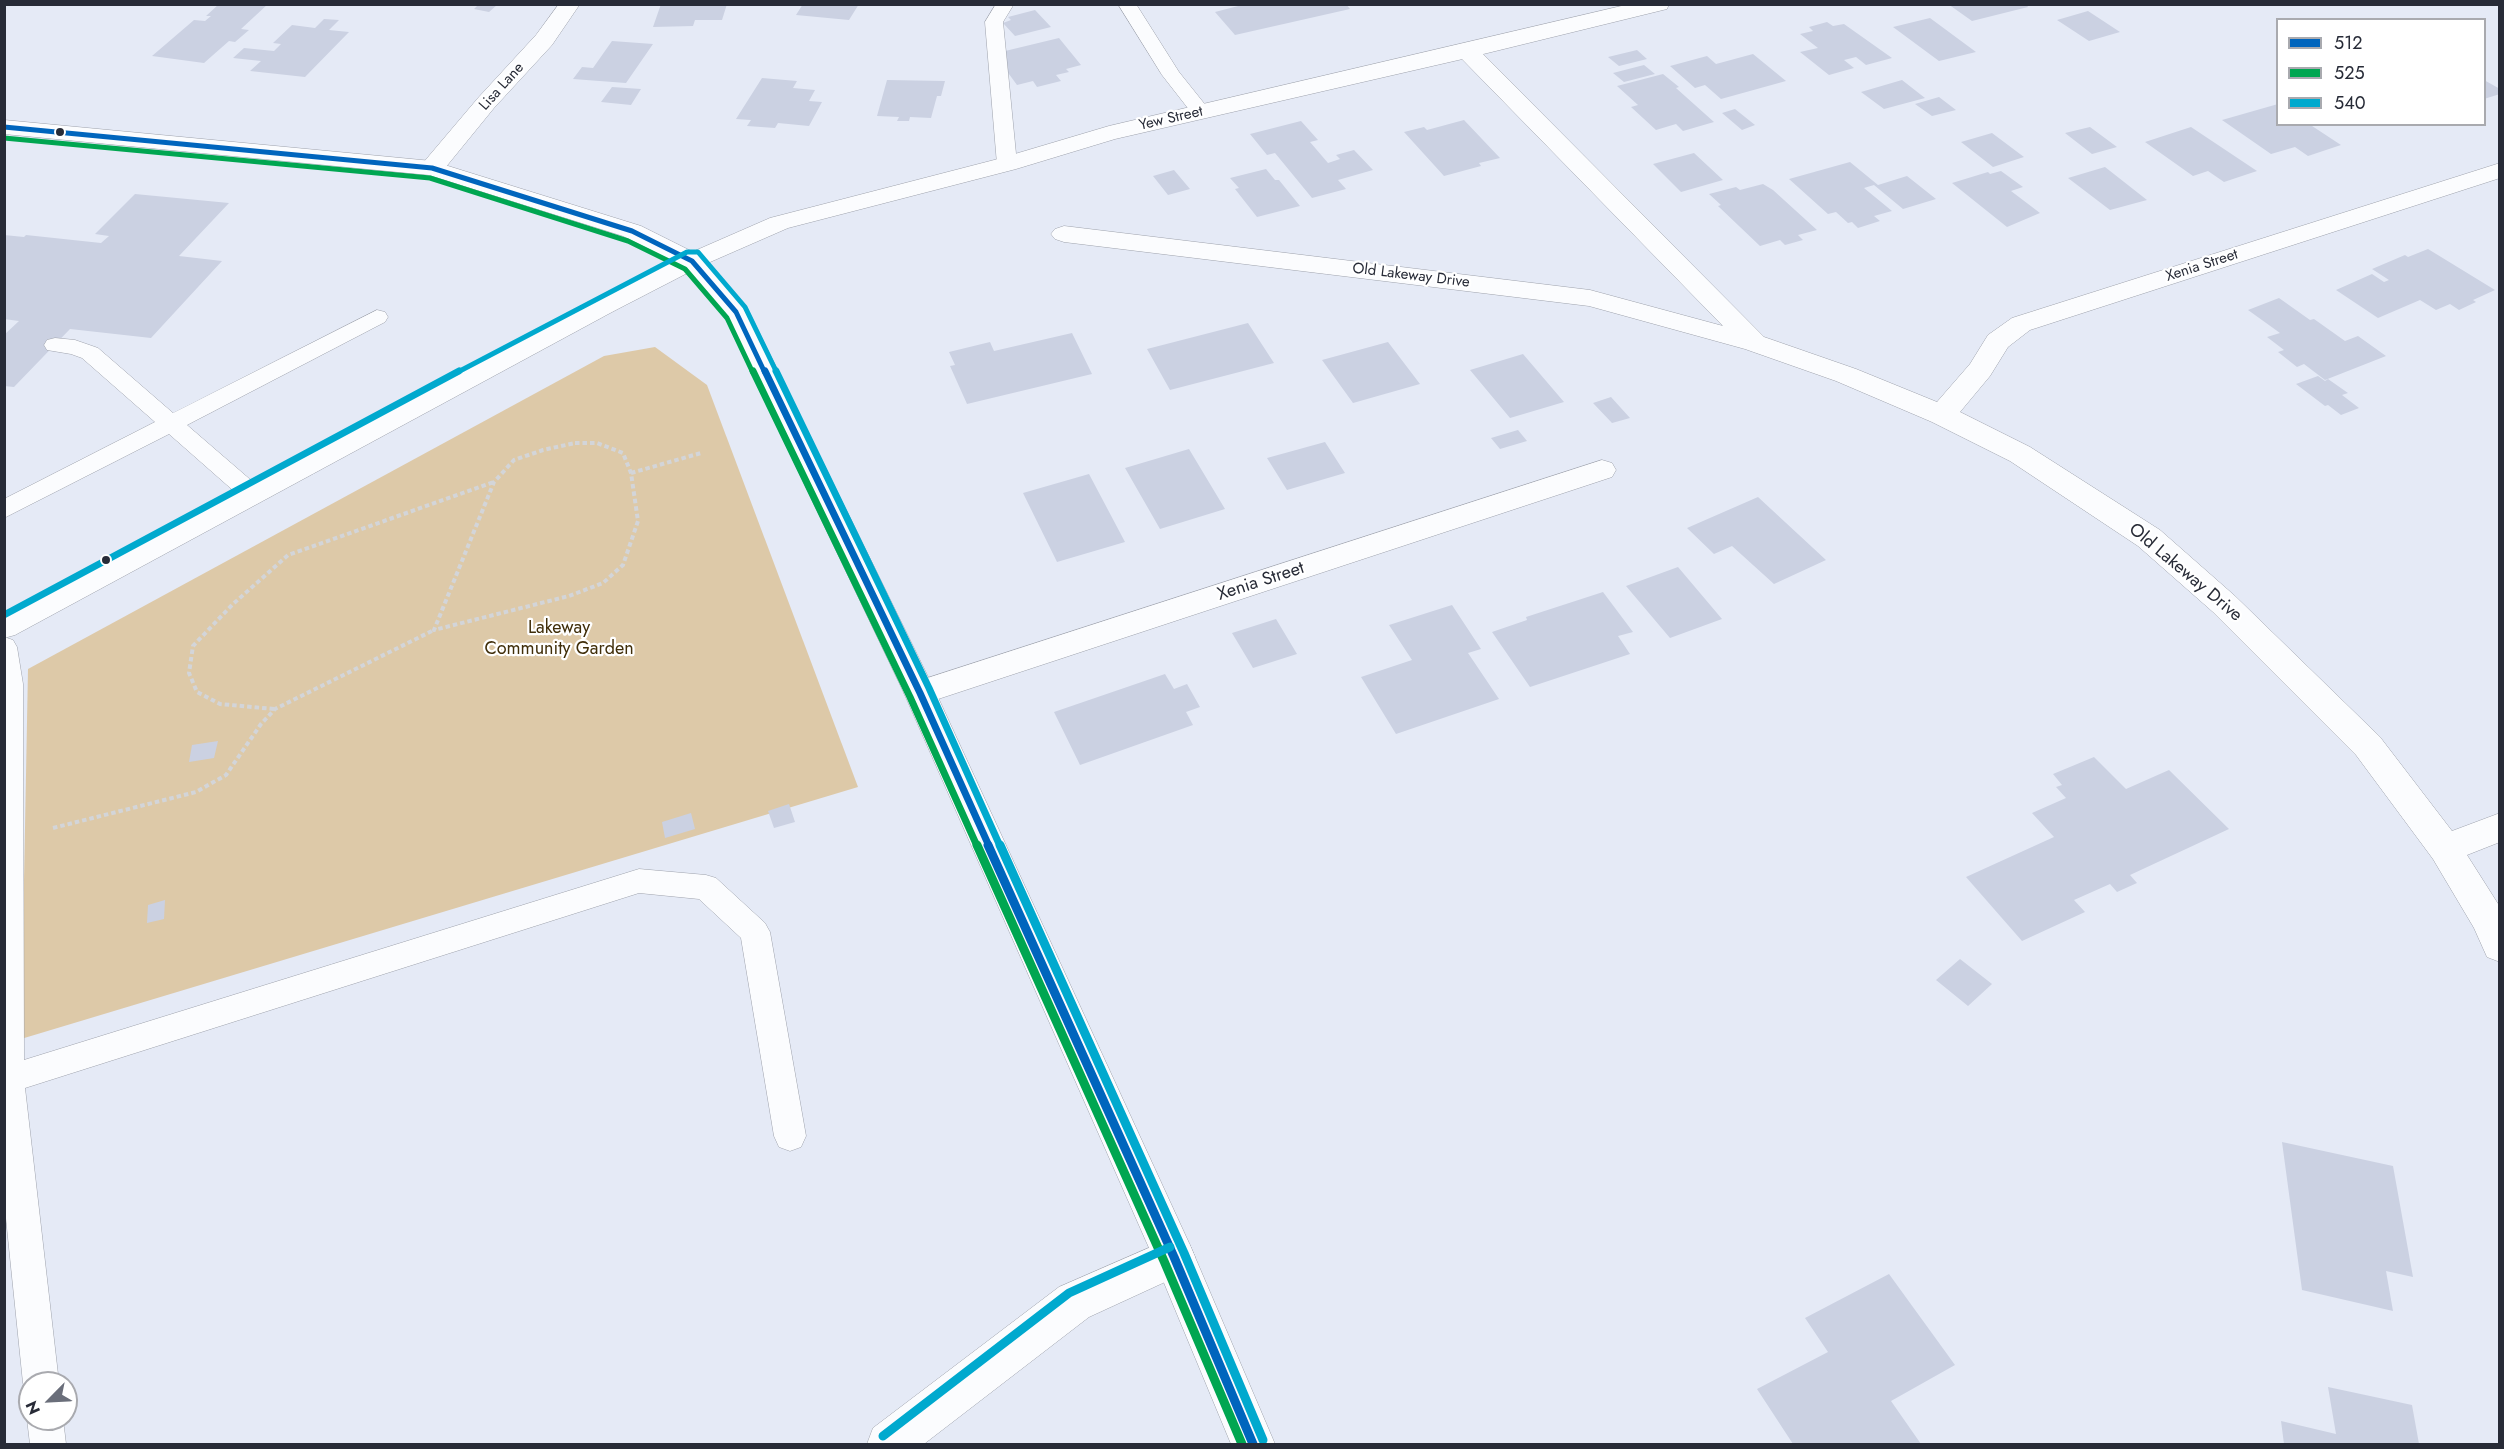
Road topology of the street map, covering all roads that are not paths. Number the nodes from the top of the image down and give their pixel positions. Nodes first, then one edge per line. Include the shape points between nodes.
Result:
1 (570, 4) edge
2 (1005, 4) edge
3 (1127, 4) edge
4 (1659, 4) edge
5 (1467, 51) junction
6 (1201, 112) junction
7 (4, 127) edge
8 (1007, 164) junction
9 (432, 168) junction
10 (2499, 170) edge
11 (1064, 234) dead end
12 (692, 261) junction
13 (377, 317) dead end
14 (1755, 343) junction
15 (55, 345) dead end
16 (1942, 415) junction
17 (171, 424) junction
18 (1602, 470) dead end
19 (252, 494) junction
20 (4, 510) edge
21 (4, 627) edge
22 (4, 647) edge
23 (920, 693) junction
24 (2499, 827) edge
25 (2445, 849) junction
26 (2499, 946) edge
27 (6, 1079) edge
28 (790, 1136) dead end
29 (1174, 1257) junction
30 (40, 1371) edge
31 (889, 1444) edge
32 (1253, 1444) edge

1 - 9 street, Lisa Lane via 544,40
2 - 8 lane via 994,22
3 - 6 lane via 1171,75
4 - 5 street, Yew Street
5 - 6 street, Yew Street
5 - 14 street, Old Lakeway Drive
6 - 8 street, Yew Street via 1109,133
7 - 9 street
8 - 12 street, Yew Street via 779,223
9 - 12 street via 617,225
10 - 16 street, Xenia Street via 2021,324 1998,341 1980,370
11 - 14 street, Old Lakeway Drive via 1590,298
12 - 19 street, Yew Street
12 - 23 street via 736,312
13 - 17 lane
14 - 16 street, Old Lakeway Drive
15 - 17 lane via 75,346 90,353
16 - 25 street, Old Lakeway Drive via 2020,454 2149,538 2224,604 2368,746
17 - 19 lane
17 - 20 lane
18 - 23 street, Xenia Street
19 - 21 street, Yew Street
22 - 27 lane via 10,684
23 - 29 street
24 - 25 street
25 - 26 street, Old Lakeway Drive via 2488,920
27 - 28 lane via 639,881 706,887 754,932
27 - 30 lane
29 - 31 street via 1074,1302
29 - 32 street

